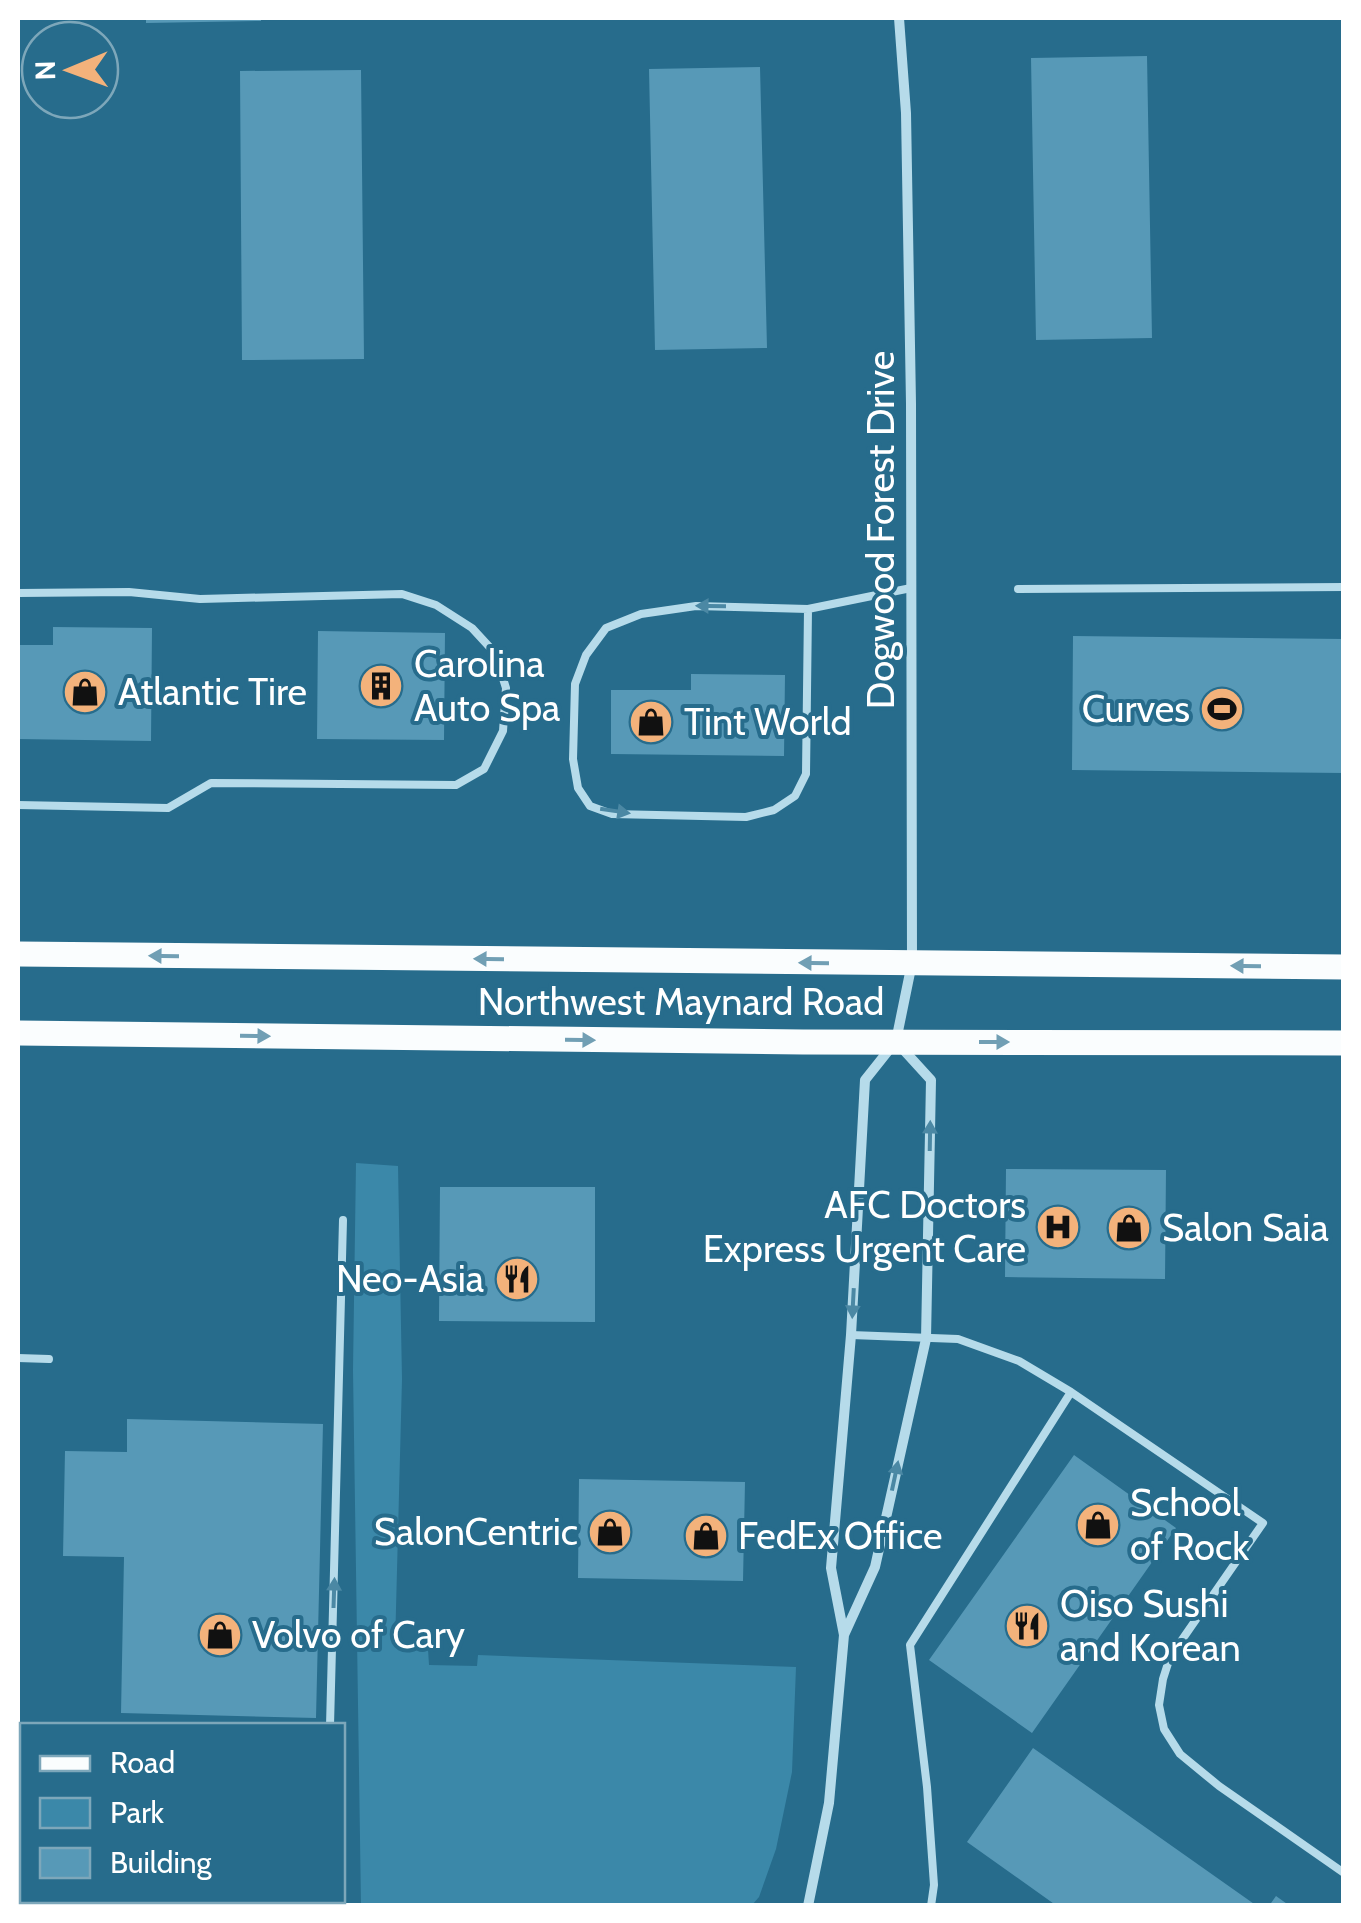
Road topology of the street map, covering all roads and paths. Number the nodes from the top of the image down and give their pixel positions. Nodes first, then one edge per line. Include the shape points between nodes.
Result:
1 (899, 18) edge
2 (1344, 587) edge
3 (912, 588) junction
4 (1018, 589) dead end
5 (18, 593) edge
6 (808, 609) junction
7 (18, 805) edge
8 (18, 954) edge
9 (912, 963) junction
10 (1344, 968) edge
11 (18, 1033) edge
12 (896, 1041) junction
13 (1344, 1043) edge
14 (343, 1220) dead end
15 (851, 1334) junction
16 (926, 1339) junction
17 (18, 1358) edge
18 (49, 1359) dead end
19 (1071, 1392) junction
20 (844, 1635) junction
21 (330, 1723) edge
22 (1344, 1873) edge
23 (808, 1906) edge
24 (930, 1906) edge

1 - 3 street, Dogwood Forest Drive
2 - 4 lane
3 - 6 lane
3 - 9 street, Dogwood Forest Drive
5 - 7 lane via 200,599 402,594 472,628 496,654 506,688 503,731 484,769 456,785 212,783 168,808
6 -> 6 lane via 696,606 641,614 606,628 575,684 573,759 578,788 590,806 612,814 746,817 795,796 806,774
9 -> 8 main road, Northwest Maynard Road
10 -> 9 main road, Northwest Maynard Road
9 - 12 street, Dogwood Forest Drive
11 -> 12 main road, Northwest Maynard Road
12 -> 13 main road, Northwest Maynard Road
12 -> 15 street via 865,1080
16 -> 12 street via 930,1080
21 -> 14 lane
15 - 16 lane
15 - 20 street via 831,1568
16 - 19 lane via 958,1339 1020,1361
20 -> 16 street via 875,1567
17 - 18 lane
19 - 22 lane via 1263,1523 1170,1657 1160,1705 1164,1729 1180,1754 1219,1786
19 - 24 lane via 910,1645 927,1787
20 - 23 street via 829,1803

